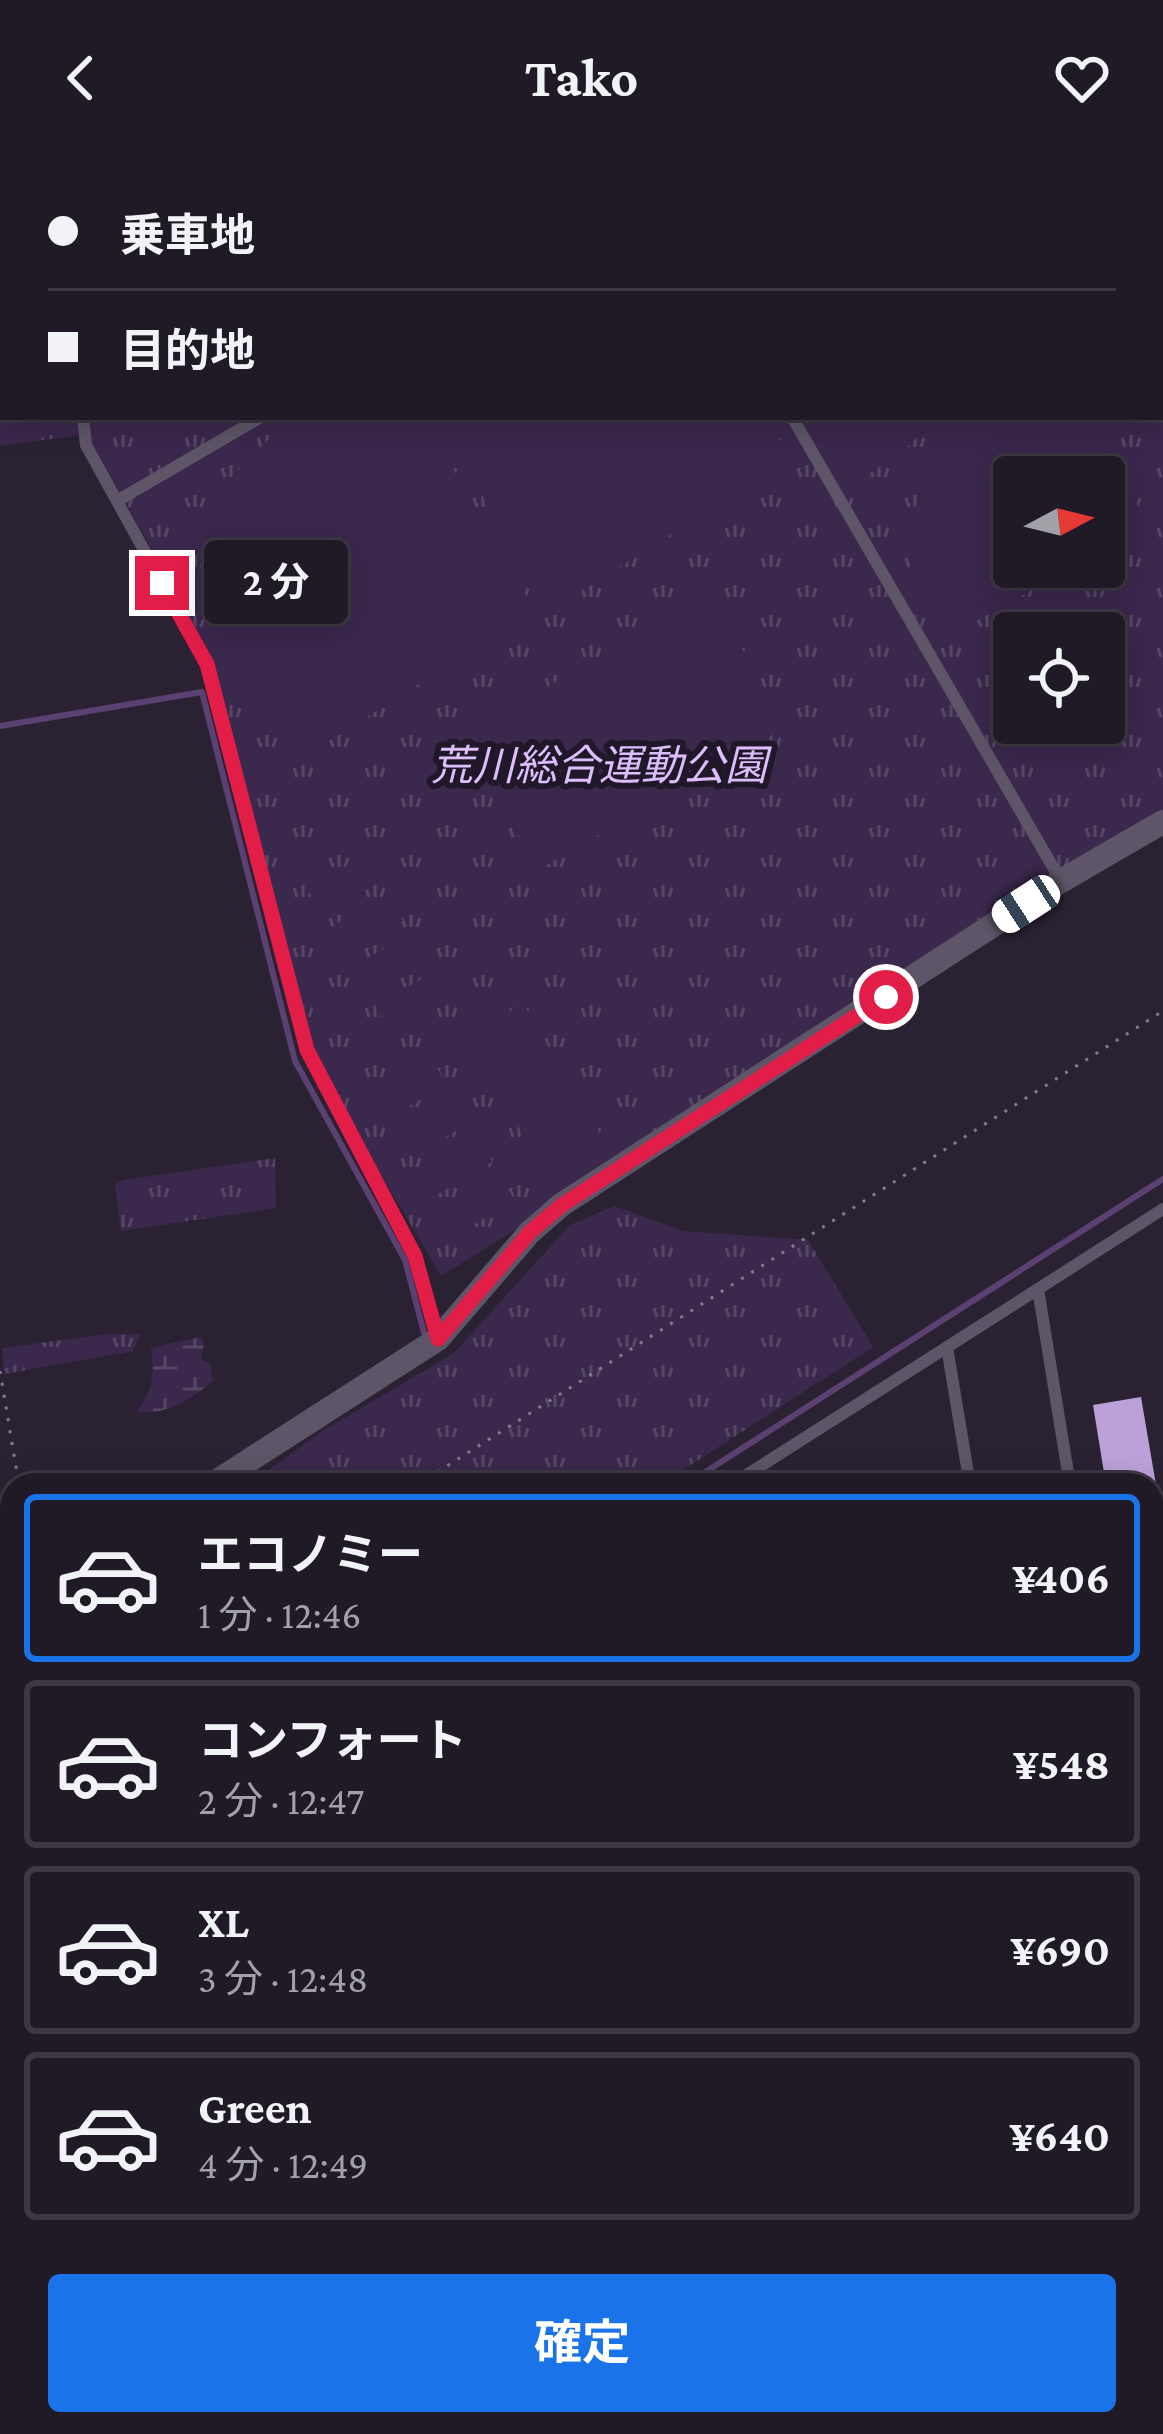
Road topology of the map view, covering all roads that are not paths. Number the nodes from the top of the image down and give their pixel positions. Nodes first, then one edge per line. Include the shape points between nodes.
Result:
1 (82, 420) edge
2 (256, 420) edge
3 (794, 420) edge
4 (117, 502) junction
5 (1163, 823) edge
6 (1061, 881) junction
7 (1163, 1209) edge
8 (1038, 1289) junction
9 (438, 1339) junction
10 (947, 1347) junction
11 (230, 1473) edge
12 (749, 1473) edge
13 (968, 1473) edge
14 (1068, 1473) edge

1 - 4 lane via 86,445
2 - 4 lane
3 - 6 lane
4 - 9 lane via 207,664 307,1050 415,1256
5 - 6 street
6 - 9 street via 562,1205
7 - 8 lane
8 - 10 lane
8 - 14 lane
9 - 11 street
10 - 12 lane
10 - 13 lane

